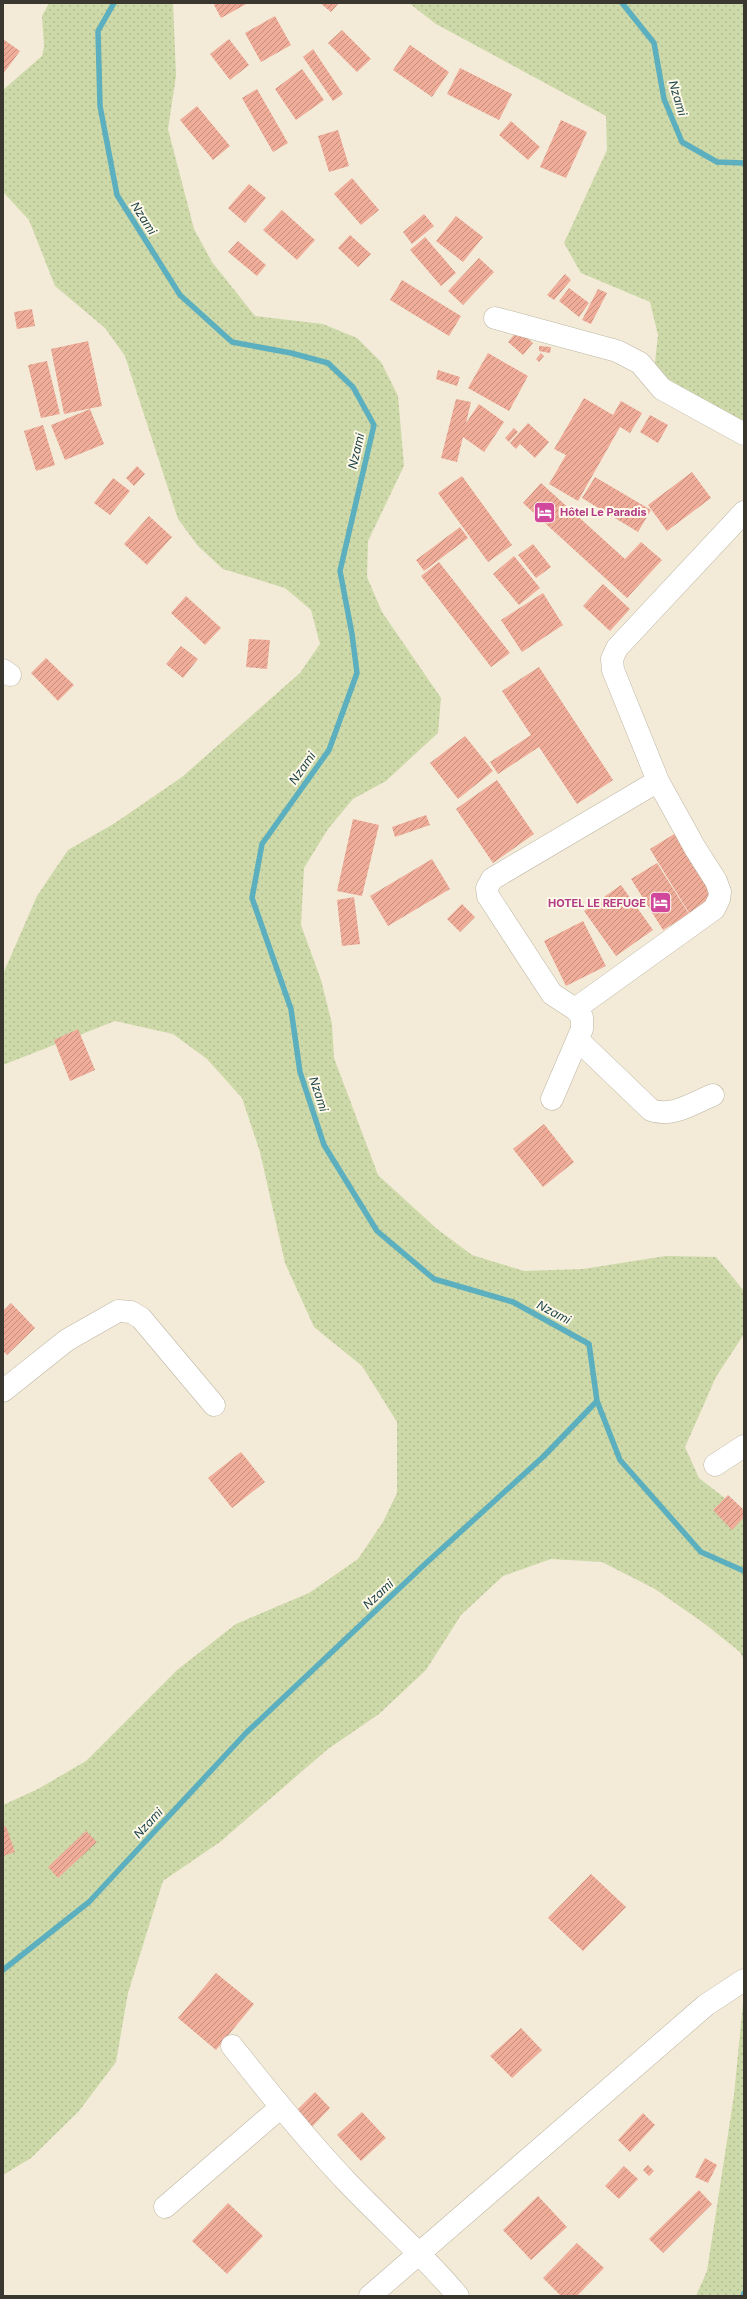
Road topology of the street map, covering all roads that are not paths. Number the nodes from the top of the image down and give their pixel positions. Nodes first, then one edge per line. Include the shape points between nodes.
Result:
1 (495, 318) dead end
2 (744, 434) edge
3 (744, 512) edge
4 (658, 781) junction
5 (575, 1009) junction
6 (578, 1040) junction
7 (713, 1095) dead end
8 (552, 1099) dead end
9 (3, 1391) edge
10 (214, 1405) dead end
11 (744, 1446) edge
12 (715, 1464) dead end
13 (744, 1980) edge
14 (232, 2046) dead end
15 (281, 2107) junction
16 (165, 2207) dead end
17 (418, 2253) junction
18 (370, 2296) edge
19 (458, 2296) edge

1 - 2 street via 617,351 640,363 662,389
3 - 4 street via 617,648 612,659 613,670
4 - 5 street via 716,881 720,892 719,899 714,909
4 - 5 street via 492,879 487,888 488,896 552,994
5 - 6 street via 584,1023
6 - 7 street via 651,1110 670,1113
6 - 8 street
9 - 10 street via 67,1340 118,1311 131,1312 142,1318
11 - 12 street
13 - 17 street via 706,2005
14 - 15 street
15 - 16 street
15 - 17 street via 347,2182
17 - 18 street
17 - 19 street

